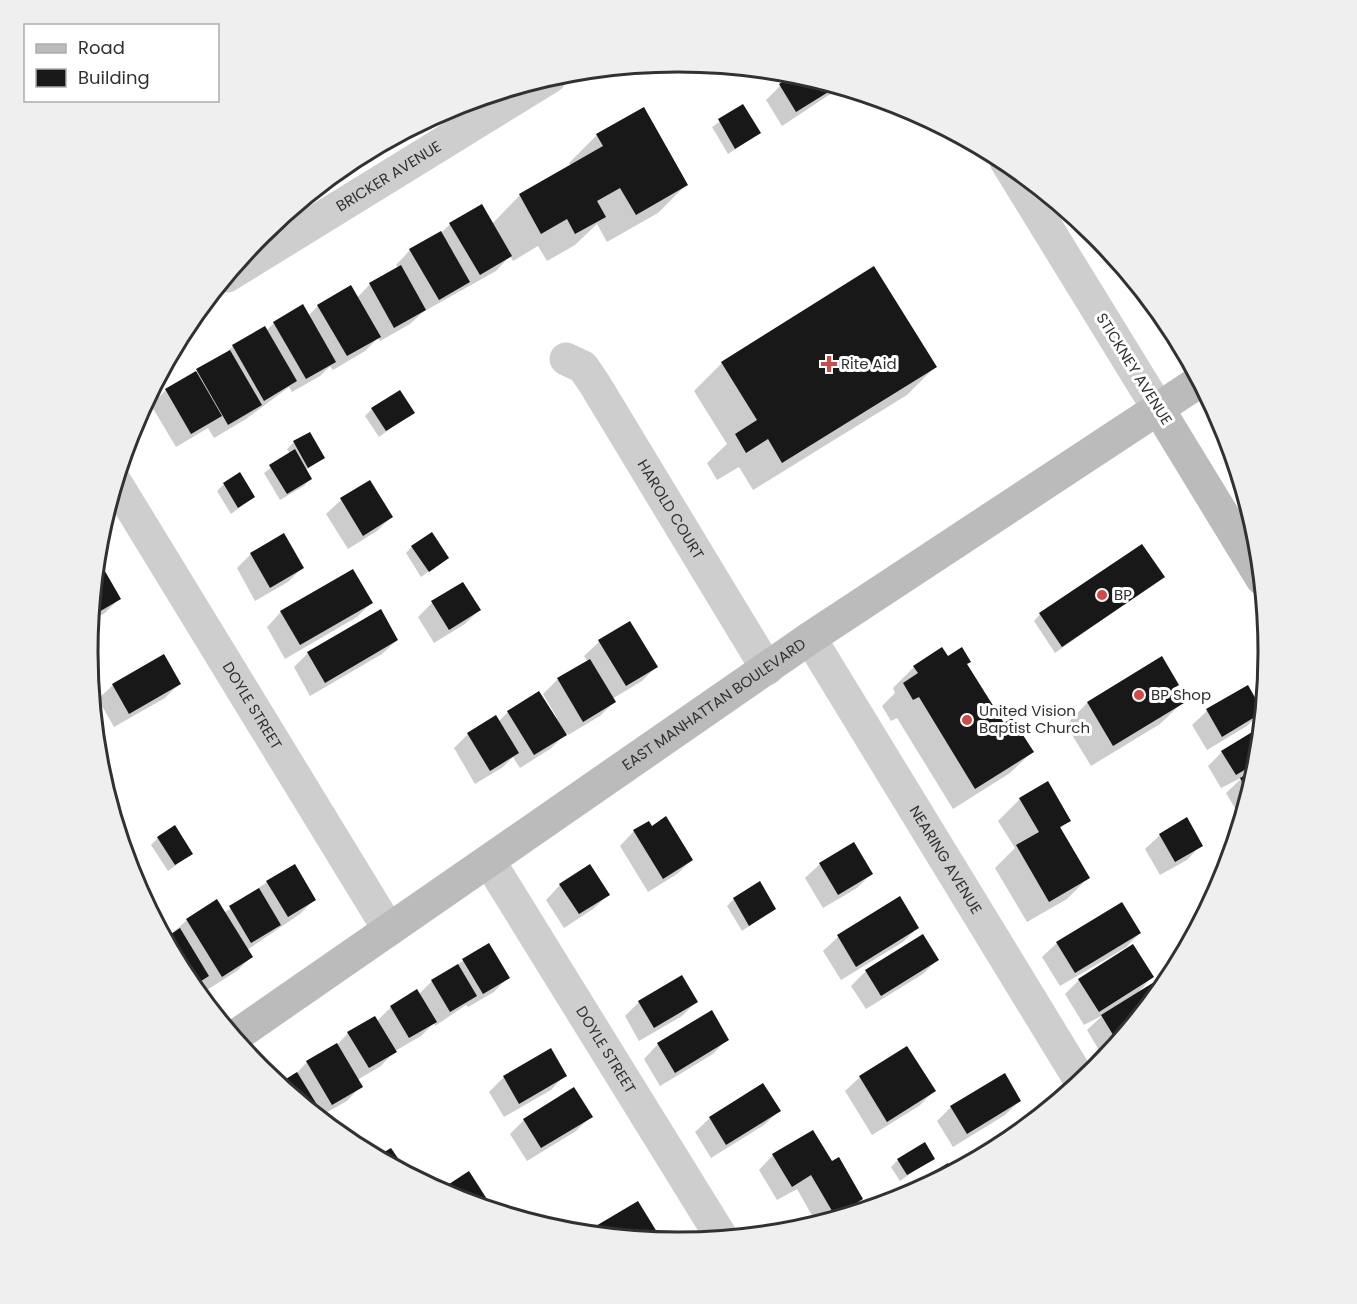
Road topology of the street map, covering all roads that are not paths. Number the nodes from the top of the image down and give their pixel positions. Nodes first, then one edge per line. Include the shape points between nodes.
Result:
1 (523, 93) edge
2 (1020, 183) edge
3 (249, 262) edge
4 (566, 359) dead end
5 (1194, 385) edge
6 (1159, 410) junction
7 (121, 492) edge
8 (1251, 561) edge
9 (810, 638) junction
10 (767, 669) junction
11 (489, 861) junction
12 (389, 930) junction
13 (241, 1032) edge
14 (1076, 1074) edge
15 (718, 1231) edge

1 - 3 street, BRICKER AVENUE
2 - 6 street, STICKNEY AVENUE
4 - 10 street, HAROLD COURT via 583,367 594,383
5 - 6 main road, EAST MANHATTAN BOULEVARD
6 - 8 main road, STICKNEY AVENUE
6 - 9 main road, EAST MANHATTAN BOULEVARD
7 - 12 street, DOYLE STREET
9 - 10 main road, EAST MANHATTAN BOULEVARD
9 - 14 street, NEARING AVENUE
10 - 11 main road, EAST MANHATTAN BOULEVARD
11 - 12 main road, EAST MANHATTAN BOULEVARD
11 - 15 street, DOYLE STREET
12 - 13 main road, EAST MANHATTAN BOULEVARD

